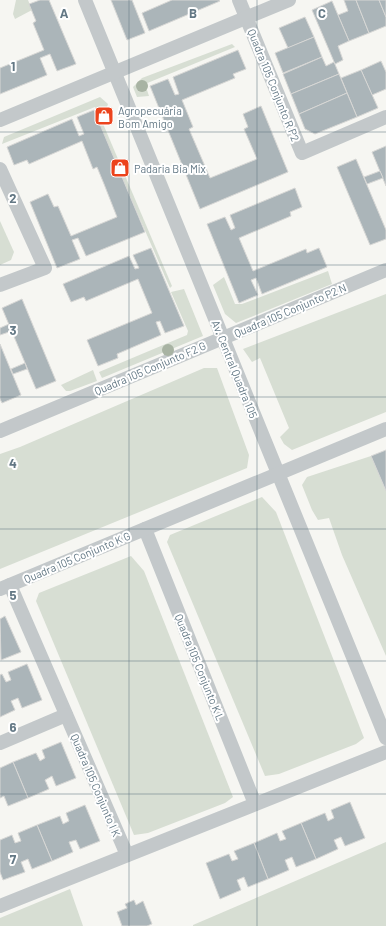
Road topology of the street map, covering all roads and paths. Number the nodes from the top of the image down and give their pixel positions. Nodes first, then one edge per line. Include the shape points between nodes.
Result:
1 (85, 0) edge
2 (239, 0) edge
3 (289, 0) edge
4 (246, 18) junction
5 (114, 72) junction
6 (386, 117) edge
7 (0, 120) edge
8 (0, 169) edge
9 (386, 270) edge
10 (0, 285) edge
11 (222, 338) junction
12 (386, 429) edge
13 (0, 431) edge
14 (278, 474) junction
15 (145, 529) junction
16 (5, 587) edge
17 (66, 715) junction
18 (386, 738) edge
19 (0, 743) edge
20 (386, 752) edge
21 (255, 804) junction
22 (127, 855) junction
23 (5, 904) edge

1 - 5 street, Av. Central Quadra 105
2 - 4 street, Quadra 105 Conjunto R P2
3 - 4 street
4 - 5 street
4 - 6 street, Quadra 105 Conjunto R P2 via 302,153
5 - 7 street
5 - 11 street, Av. Central Quadra 105
8 - 10 street via 45,268
9 - 11 street, Quadra 105 Conjunto P2 N
11 - 13 street, Quadra 105 Conjunto F2 G
11 - 14 street, Av. Central Quadra 105
12 - 14 street, Quadra 105 Conjunto K G
14 - 15 street, Quadra 105 Conjunto K G
14 - 18 street, Av. Central Quadra 105
15 - 16 street, Quadra 105 Conjunto K G
15 - 21 street, Quadra 105 Conjunto K L
16 - 17 street, Quadra 105 Conjunto I K
17 - 19 street
17 - 22 street, Quadra 105 Conjunto I K
20 - 21 street
21 - 22 street
22 - 23 street

